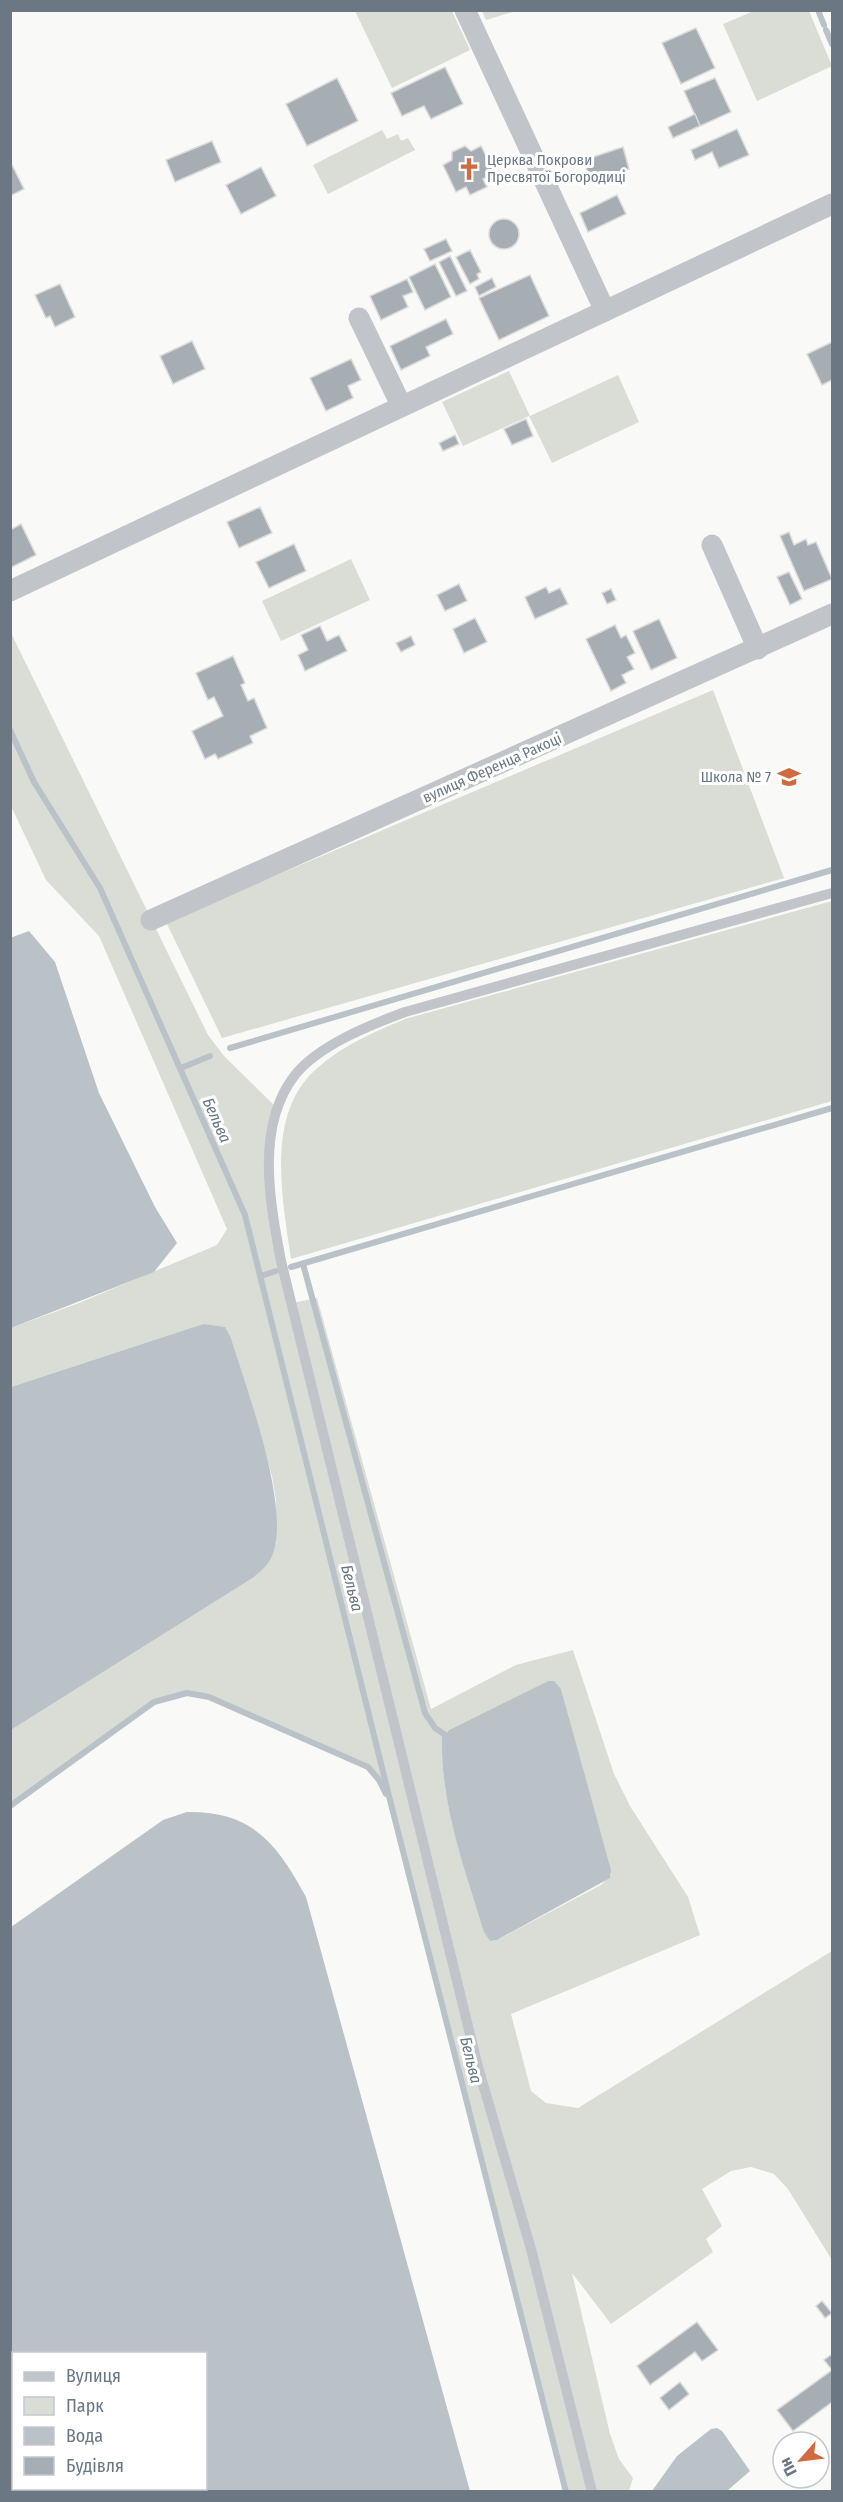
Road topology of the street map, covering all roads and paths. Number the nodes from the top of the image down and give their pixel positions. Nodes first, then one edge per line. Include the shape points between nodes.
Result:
1 (465, 10) edge
2 (832, 204) edge
3 (605, 311) junction
4 (359, 318) dead end
5 (401, 405) junction
6 (712, 545) dead end
7 (10, 591) edge
8 (832, 615) edge
9 (758, 649) junction
10 (832, 893) edge
11 (151, 920) dead end
12 (592, 2492) edge

1 - 3 street
2 - 3 street
3 - 5 street
4 - 5 street
5 - 7 street
6 - 9 street
8 - 9 street, вулиця Ференца Ракоці
9 - 11 street, вулиця Ференца Ракоці
10 - 12 lane via 378,1022 329,1047 296,1074 282,1099 273,1128 270,1174 281,1261 475,2056 531,2249

